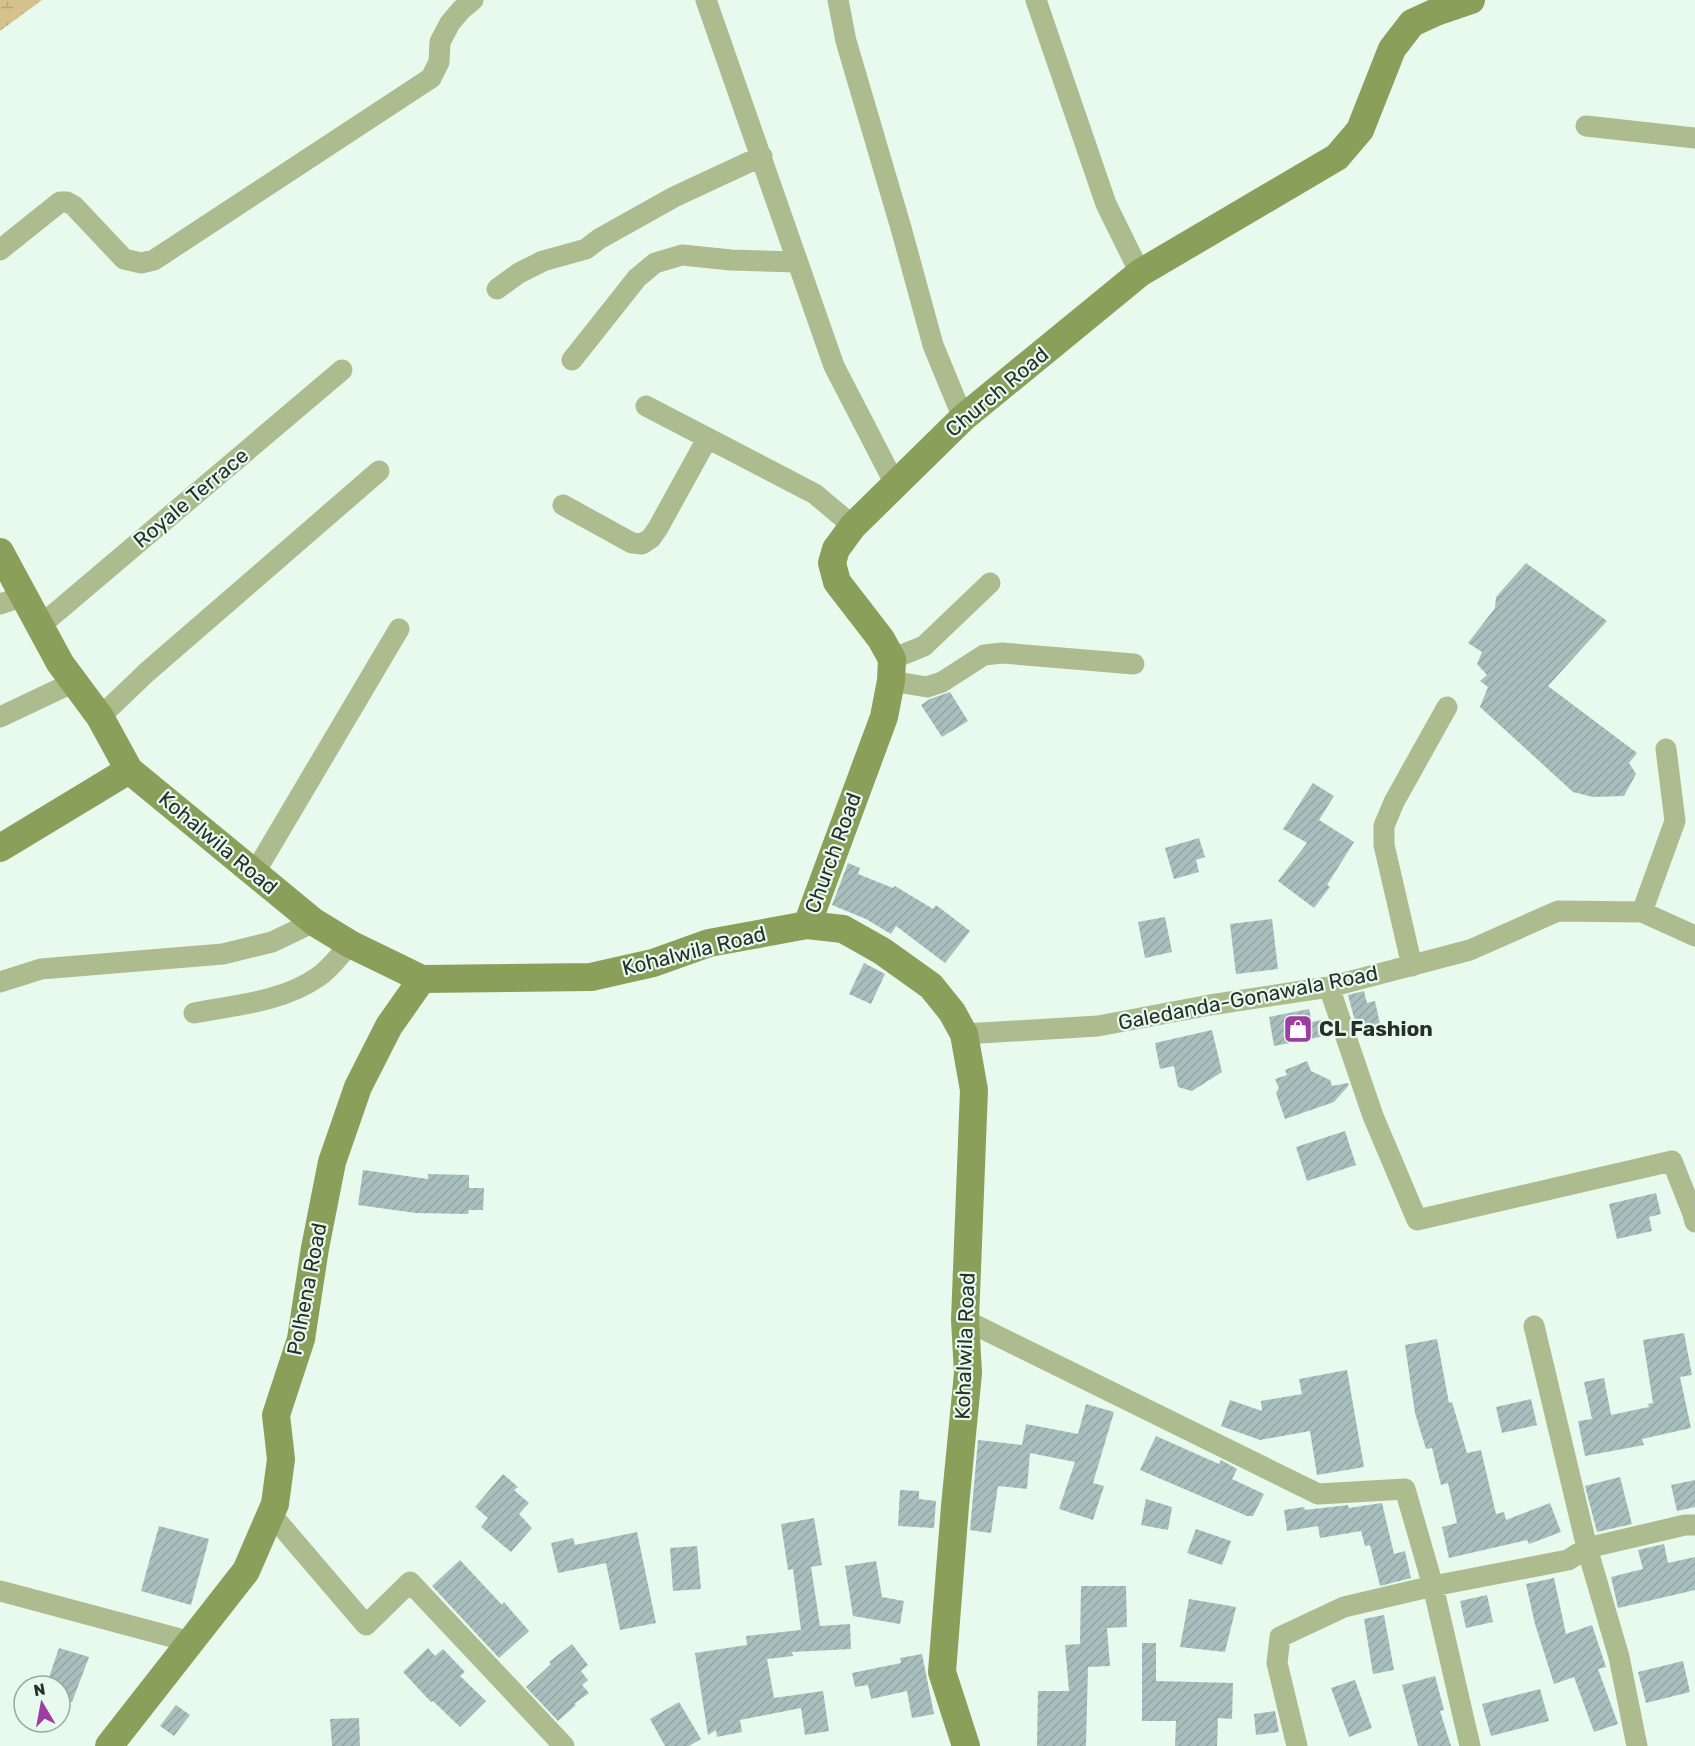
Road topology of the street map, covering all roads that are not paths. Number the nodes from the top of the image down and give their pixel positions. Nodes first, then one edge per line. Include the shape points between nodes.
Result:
1 (473, 0) edge
2 (706, 0) edge
3 (838, 0) edge
4 (1036, 0) edge
5 (1471, 0) edge
6 (1586, 126) dead end
7 (1695, 138) edge
8 (762, 156) junction
9 (0, 250) edge
10 (797, 262) junction
11 (1140, 273) junction
12 (497, 289) dead end
13 (572, 360) dead end
14 (342, 370) dead end
15 (646, 406) dead end
16 (963, 418) junction
17 (707, 439) junction
18 (379, 471) dead end
19 (895, 484) junction
20 (563, 505) dead end
21 (853, 526) junction
22 (0, 552) edge
23 (990, 584) dead end
24 (12, 600) edge
25 (40, 626) junction
26 (399, 629) dead end
27 (1134, 664) dead end
28 (891, 670) junction
29 (74, 682) junction
30 (1447, 707) dead end
31 (0, 717) edge
32 (100, 717) junction
33 (1666, 749) dead end
34 (129, 770) junction
35 (0, 848) edge
36 (254, 874) junction
37 (1642, 912) junction
38 (314, 922) junction
39 (807, 925) junction
40 (1695, 936) edge
41 (350, 944) junction
42 (1412, 966) junction
43 (422, 979) junction
44 (0, 982) edge
45 (1329, 987) junction
46 (194, 1013) dead end
47 (964, 1034) junction
48 (1695, 1222) edge
49 (965, 1320) junction
50 (1534, 1326) dead end
51 (271, 1514) junction
52 (1695, 1525) edge
53 (1587, 1548) junction
54 (1432, 1586) junction
55 (0, 1591) edge
56 (191, 1642) junction
57 (109, 1746) edge
58 (564, 1746) edge
59 (966, 1746) edge
60 (1297, 1746) edge
61 (1470, 1746) edge
62 (1637, 1746) edge

1 - 9 street via 450,24 440,42 439,62 431,78 154,260 141,263 124,259 67,202 60,202
2 - 8 street
3 - 16 street via 846,41 933,345
4 - 11 street via 1106,204
5 - 11 street, Church Road via 1412,23 1392,49 1360,130 1337,157
6 - 7 street
8 - 10 street
8 - 12 street via 674,197 586,249 543,261 519,273
10 - 13 street via 682,255 655,263 638,278
10 - 19 street via 834,366
11 - 16 street, Church Road
14 - 25 street, Royale Terrace
15 - 17 street
16 - 19 street, Church Road
17 - 20 street via 658,528 642,544 632,543
17 - 21 street via 815,494
18 - 32 street
19 - 21 street, Church Road
21 - 28 street, Church Road via 836,549 832,563 837,582 881,639
22 - 24 street, Kohalwila Road
23 - 28 street via 924,646
24 - 25 street, Kohalwila Road
25 - 29 street, Kohalwila Road
26 - 36 street
27 - 28 street via 1002,653 984,655 927,687
28 - 39 street, Church Road via 884,717
29 - 31 street
29 - 32 street, Kohalwila Road
30 - 42 street via 1384,826 1384,845
32 - 34 street, Kohalwila Road
33 - 37 street via 1675,821
34 - 35 street
34 - 36 street, Kohalwila Road
36 - 38 street, Kohalwila Road
37 - 40 street, Galedanda-Gonawala Road
37 - 42 street, Galedanda-Gonawala Road via 1558,911 1470,950
38 - 41 street, Kohalwila Road
38 - 44 street via 272,942 224,954 41,969
39 - 43 street, Kohalwila Road via 709,943 653,963 591,977
39 - 47 street, Kohalwila Road via 843,929 882,951 930,986
41 - 43 street, Kohalwila Road
41 - 46 street via 320,976 300,987 279,996
42 - 45 street, Galedanda-Gonawala Road
43 - 51 street, Polhena Road via 389,1026 358,1087 332,1162 301,1339 276,1415 281,1459
45 - 47 street, Galedanda-Gonawala Road via 1098,1026
45 - 48 street via 1373,1116 1417,1220 1671,1161
47 - 49 street, Kohalwila Road via 974,1090
49 - 54 street via 1318,1494 1405,1490
49 - 59 street, Kohalwila Road via 968,1373 942,1672
50 - 53 street
51 - 56 street, Polhena Road via 246,1571
51 - 58 street via 366,1625 410,1582
52 - 53 street
53 - 54 street via 1569,1560
53 - 62 street via 1619,1656
54 - 60 street via 1344,1607 1280,1637 1277,1663
54 - 61 street
55 - 56 street
56 - 57 street, Polhena Road

